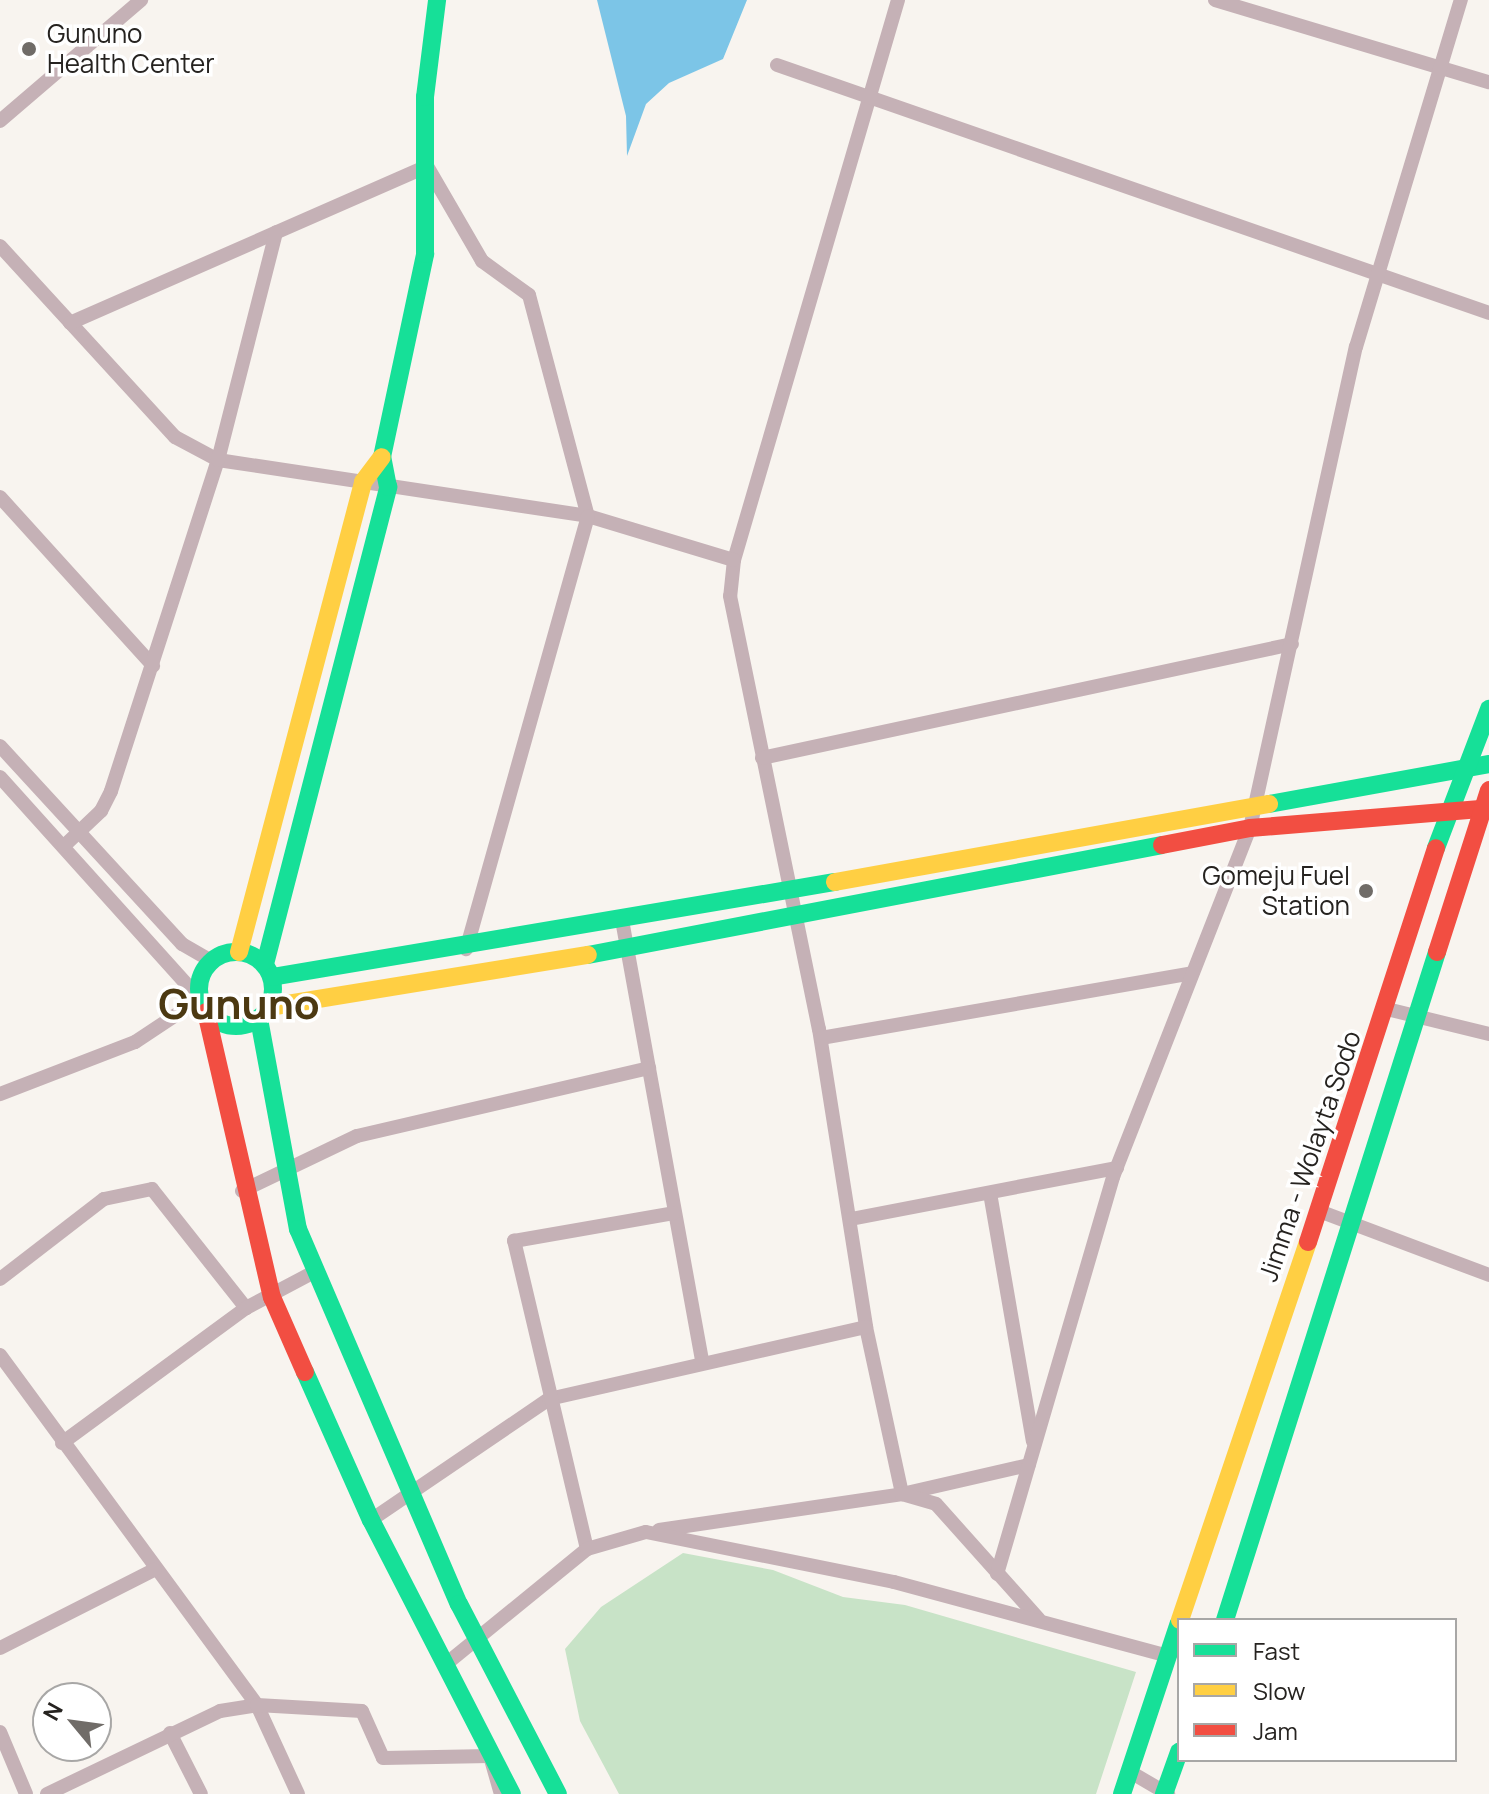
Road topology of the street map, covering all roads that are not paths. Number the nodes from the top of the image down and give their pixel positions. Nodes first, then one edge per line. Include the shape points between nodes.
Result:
1 (141, 0) edge
2 (437, 0) edge
3 (898, 0) edge
4 (1215, 0) edge
5 (1461, 0) edge
6 (777, 65) dead end
7 (1440, 67) junction
8 (1489, 82) edge
9 (869, 98) junction
10 (0, 121) edge
11 (427, 166) junction
12 (276, 232) junction
13 (0, 246) edge
14 (1378, 274) junction
15 (1489, 313) edge
16 (70, 323) junction
17 (382, 457) junction
18 (218, 460) junction
19 (363, 482) junction
20 (388, 487) junction
21 (0, 497) edge
22 (588, 516) junction
23 (734, 560) junction
24 (344, 564) junction
25 (368, 569) junction
26 (328, 626) junction
27 (353, 631) junction
28 (1292, 644) junction
29 (153, 666) junction
30 (1489, 709) edge
31 (0, 746) edge
32 (298, 746) junction
33 (319, 753) junction
34 (762, 758) junction
35 (1489, 764) edge
36 (1461, 768) junction
37 (0, 777) edge
38 (1489, 790) edge
39 (1255, 802) junction
40 (1484, 810) edge
41 (1449, 811) junction
42 (1250, 828) junction
43 (80, 833) junction
44 (64, 846) junction
45 (788, 890) junction
46 (797, 912) junction
47 (622, 920) junction
48 (629, 948) junction
49 (466, 949) junction
50 (239, 952) junction
51 (212, 961) junction
52 (268, 971) junction
53 (1192, 973) junction
54 (203, 1005) junction
55 (1387, 1009) junction
56 (264, 1013) junction
57 (1414, 1016) junction
58 (1489, 1034) edge
59 (821, 1038) junction
60 (649, 1068) junction
61 (0, 1094) edge
62 (1117, 1168) junction
63 (287, 1170) junction
64 (242, 1191) junction
65 (990, 1193) junction
66 (1319, 1211) junction
67 (674, 1213) junction
68 (851, 1219) junction
69 (1349, 1223) junction
70 (316, 1271) junction
71 (1489, 1275) edge
72 (0, 1279) edge
73 (272, 1297) junction
74 (246, 1308) junction
75 (866, 1327) junction
76 (0, 1355) edge
77 (702, 1362) junction
78 (549, 1399) junction
79 (62, 1443) junction
80 (1035, 1447) junction
81 (1029, 1465) junction
82 (413, 1493) junction
83 (902, 1494) junction
84 (371, 1520) junction
85 (646, 1532) junction
86 (587, 1549) junction
87 (154, 1570) junction
88 (997, 1574) junction
89 (1181, 1618) edge
90 (1226, 1618) edge
91 (1040, 1620) junction
92 (1177, 1631) edge
93 (477, 1640) junction
94 (0, 1648) edge
95 (1169, 1656) junction
96 (446, 1664) junction
97 (257, 1705) junction
98 (0, 1732) edge
99 (170, 1733) junction
100 (490, 1756) junction
101 (1177, 1758) edge
102 (1132, 1773) junction
103 (1166, 1793) edge
104 (26, 1794) edge
105 (47, 1794) edge
106 (201, 1794) edge
107 (298, 1794) edge
108 (501, 1794) edge
109 (512, 1794) edge
110 (558, 1794) edge
111 (1122, 1794) edge

1 - 10 street
2 - 11 main road via 425,97
3 - 9 street
4 - 7 street
5 - 7 street
6 - 9 street
7 - 8 street
7 - 14 street
9 - 14 street
9 - 23 street
11 - 12 street
11 - 17 main road via 425,254
11 - 22 street via 482,261 529,295
12 - 16 street
12 - 18 street
13 - 16 street
14 - 15 street
14 - 28 street
16 - 18 street via 175,437
17 - 19 main road
17 - 20 main road
18 - 19 street
18 - 29 street
19 - 20 street
19 - 24 main road
20 - 22 street
20 - 25 main road
21 - 29 street
22 - 23 street
22 - 49 street
23 - 34 street via 730,596
24 - 25 main road
24 - 26 main road
25 - 27 main road
26 - 27 main road
26 - 32 main road
27 - 33 main road
28 - 34 street
28 - 39 street
29 - 43 street via 111,791
30 - 36 main road, Jimma - Wolayta Sodo
31 - 43 street
32 - 33 main road
32 - 50 main road
33 - 52 main road
34 - 45 street
35 - 36 main road
36 - 39 main road
36 - 41 main road, Jimma - Wolayta Sodo
37 - 44 street
38 - 40 main road, Jimma - Wolayta Sodo
39 - 42 street
39 - 45 main road
40 - 41 main road
40 - 57 main road, Jimma - Wolayta Sodo
41 - 42 main road
41 - 55 main road, Jimma - Wolayta Sodo
42 - 46 main road
42 - 53 street
43 - 44 street
43 - 51 street via 182,944
44 - 54 street
45 - 46 street
45 - 47 main road
46 - 48 main road
46 - 59 street
47 - 48 street
47 - 49 main road
48 - 56 main road
48 - 60 street
49 - 52 main road
50 - 51 main road
50 - 52 main road
51 - 54 main road
52 - 56 main road
53 - 59 street
53 - 62 street
54 - 56 main road via 231,1027
54 - 61 street via 135,1042
54 - 64 main road
55 - 57 street
55 - 66 main road, Jimma - Wolayta Sodo
56 - 63 main road
57 - 58 street
57 - 69 main road, Jimma - Wolayta Sodo
59 - 68 street
60 - 63 street via 357,1136
60 - 67 street
62 - 65 street
62 - 80 street
63 - 64 street
63 - 70 main road via 298,1229
64 - 73 main road
65 - 68 street
65 - 80 street
66 - 69 street
66 - 89 main road, Jimma - Wolayta Sodo
67 - 77 street
67 - 78 street via 514,1241
68 - 75 street
69 - 71 street
69 - 90 main road, Jimma - Wolayta Sodo
70 - 73 street
70 - 82 main road
72 - 74 street via 104,1199 152,1189
73 - 74 street
73 - 84 main road
74 - 79 street
75 - 77 street
75 - 83 street
76 - 79 street
77 - 78 street
78 - 82 street
78 - 86 street
79 - 87 street
80 - 81 street
81 - 83 street
81 - 88 street
82 - 84 street
82 - 93 main road
83 - 85 street
83 - 88 street via 936,1504
84 - 96 main road
85 - 86 street
85 - 91 street
86 - 93 street
87 - 94 street
87 - 97 street
88 - 91 street
91 - 95 street
92 - 95 main road, Jimma - Wolayta Sodo
93 - 96 street
93 - 110 main road
95 - 102 main road, Jimma - Wolayta Sodo
96 - 100 main road
97 - 99 street
97 - 100 street via 362,1711 383,1758
97 - 107 street
98 - 104 street
99 - 105 street
99 - 106 street
100 - 108 street
100 - 109 main road
101 - 103 main road
102 - 103 street
102 - 111 main road, Jimma - Wolayta Sodo

